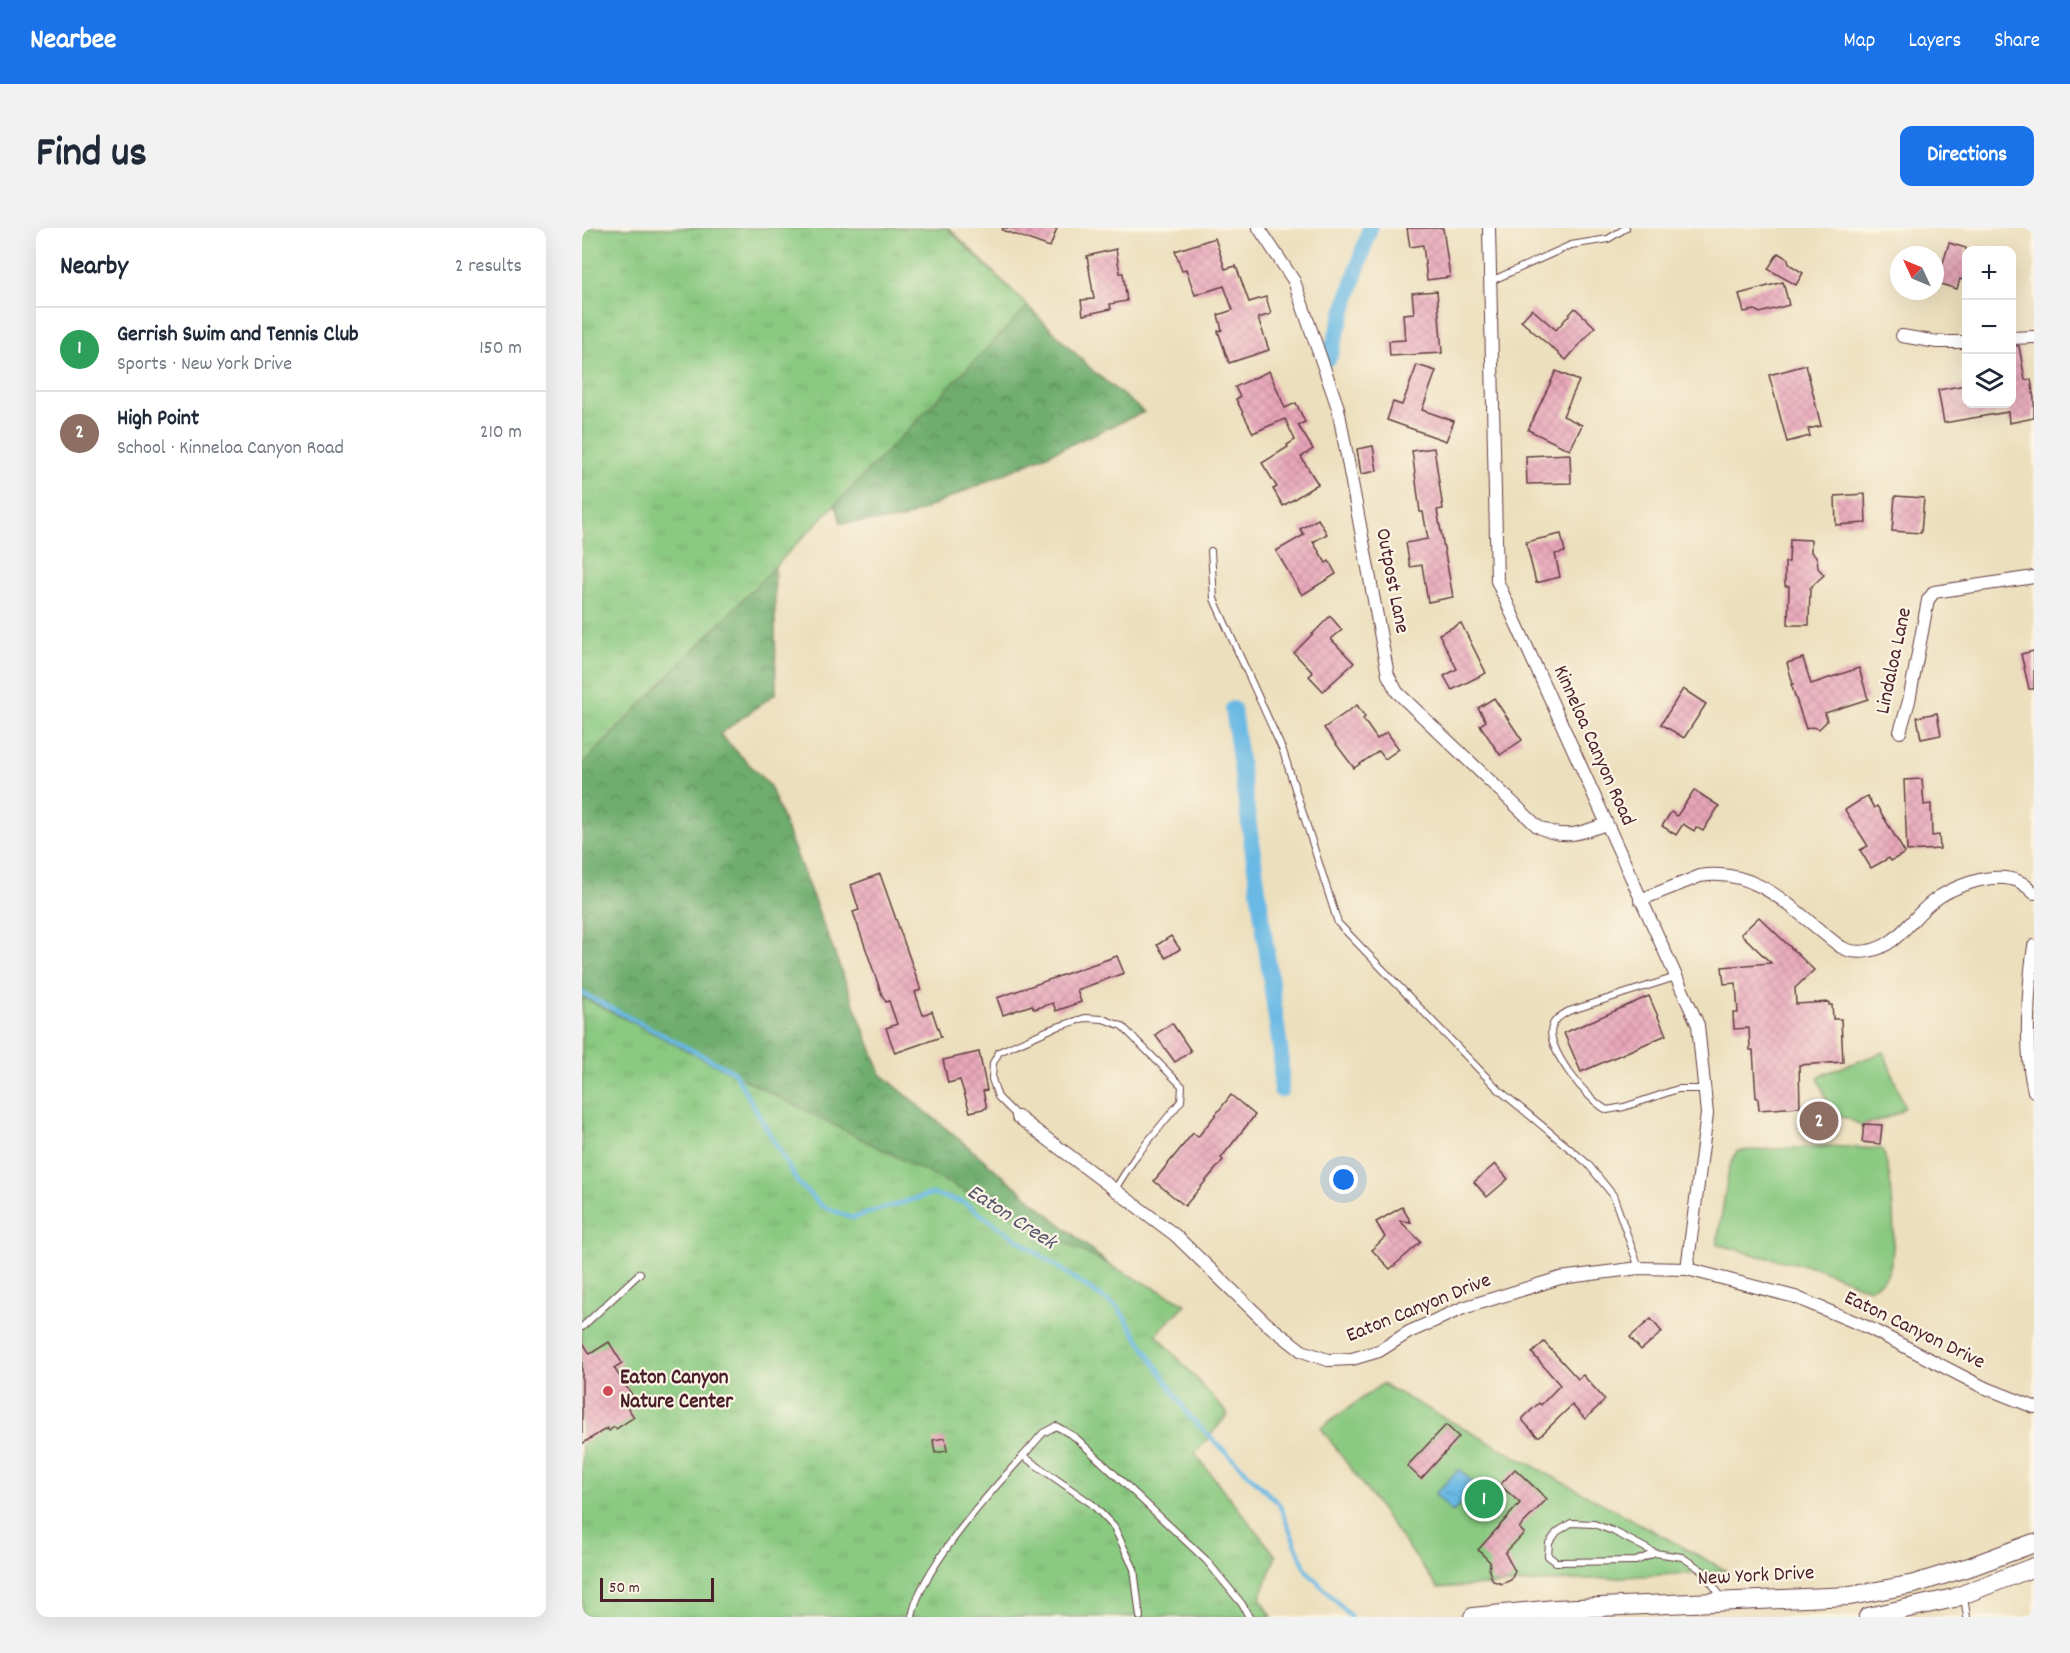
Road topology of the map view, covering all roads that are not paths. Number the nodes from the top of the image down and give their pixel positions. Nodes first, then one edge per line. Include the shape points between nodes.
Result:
1 (1259, 228) edge
2 (1489, 228) edge
3 (1626, 228) edge
4 (1490, 281) junction
5 (1902, 336) dead end
6 (2034, 337) edge
7 (2016, 338) edge
8 (1962, 342) edge
9 (1211, 550) dead end
10 (2034, 577) edge
11 (1900, 732) dead end
12 (1606, 824) junction
13 (2034, 893) edge
14 (1640, 900) junction
15 (2034, 946) edge
16 (1676, 977) junction
17 (1704, 1089) junction
18 (2034, 1091) edge
19 (1018, 1117) joint
20 (1115, 1189) junction
21 (1639, 1268) junction
22 (1687, 1269) junction
23 (640, 1273) dead end
24 (582, 1327) edge
25 (2034, 1407) edge
26 (1023, 1456) junction
27 (2034, 1544) edge
28 (1655, 1553) junction
29 (2034, 1567) edge
30 (1963, 1594) junction
31 (1724, 1601) junction
32 (1896, 1614) edge
33 (912, 1617) edge
34 (1139, 1617) edge
35 (1249, 1617) edge
36 (1473, 1617) edge
37 (1868, 1617) edge
38 (1967, 1617) edge

1 - 12 street, Outpost Lane via 1294,282 1338,408 1388,675 1397,692 1537,826 1558,835 1572,835
2 - 4 street, Kinneloa Canyon Road
3 - 4 lane via 1608,239 1571,245
4 - 12 street, Kinneloa Canyon Road via 1497,581
5 - 8 street
6 - 7 street
9 - 21 lane via 1214,599 1283,751 1338,923 1498,1089 1587,1163 1613,1195
10 - 11 street, Lindaloa Lane via 1934,592 1928,600
12 - 14 street, Kinneloa Canyon Road
13 - 14 street via 2011,879 1971,884 1931,903 1891,943 1861,952 1841,947 1767,889 1734,877 1700,876
14 - 16 street, Kinneloa Canyon Road
15 - 18 street via 2029,1011
16 - 17 street, Kinneloa Canyon Road via 1698,1025
16 - 17 lane via 1569,1011 1559,1016 1551,1036 1569,1073 1598,1106 1607,1110 1678,1089
17 - 22 street, Kinneloa Canyon Road via 1707,1114
19 - 20 street, Eaton Canyon Drive
19 - 20 lane via 998,1097 992,1079 993,1063 999,1052 1085,1018 1122,1026 1182,1086 1181,1101
20 - 21 street, Eaton Canyon Drive via 1175,1235 1266,1323 1302,1351 1328,1360 1352,1359 1379,1351 1409,1332 1463,1308 1560,1278
21 - 22 street, Eaton Canyon Drive
22 - 25 street, Eaton Canyon Drive via 1795,1297 1869,1328 1981,1386
23 - 24 lane
26 - 33 lane via 987,1495 936,1564
26 - 34 lane via 1092,1504 1114,1527 1134,1569
26 - 35 lane via 1043,1433 1056,1426 1075,1437 1206,1560
27 - 31 main road, New York Drive via 1914,1584 1850,1596
28 - 28 lane via 1594,1524 1571,1523 1549,1543 1548,1556 1556,1562 1636,1561
28 - 31 lane via 1682,1557 1703,1571
29 - 30 main road
30 - 32 main road
30 - 38 lane
31 - 36 main road, New York Drive
32 - 37 main road

